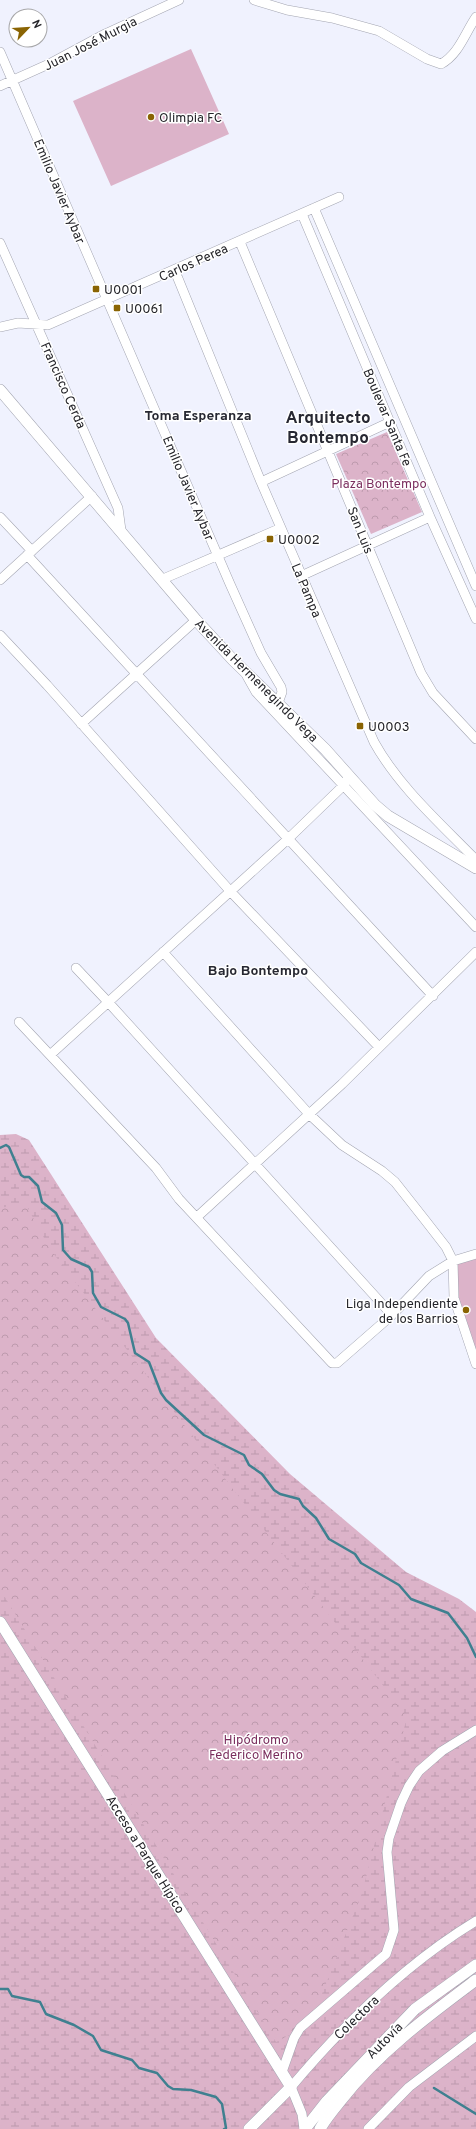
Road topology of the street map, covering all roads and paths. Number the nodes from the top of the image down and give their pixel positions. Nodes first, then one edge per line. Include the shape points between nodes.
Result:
1 (179, 0) edge
2 (255, 0) edge
3 (476, 17) edge
4 (0, 52) edge
5 (13, 81) junction
6 (0, 86) edge
7 (339, 197) dead end
8 (314, 208) junction
9 (302, 214) junction
10 (240, 242) junction
11 (0, 243) edge
12 (177, 269) junction
13 (108, 300) junction
14 (36, 324) junction
15 (0, 327) edge
16 (0, 390) edge
17 (390, 422) junction
18 (329, 450) junction
19 (261, 482) junction
20 (92, 496) junction
21 (0, 516) edge
22 (430, 517) junction
23 (281, 528) junction
24 (122, 530) junction
25 (368, 546) junction
26 (30, 553) junction
27 (218, 555) junction
28 (301, 576) junction
29 (163, 579) junction
30 (0, 580) edge
31 (476, 586) edge
32 (476, 618) edge
33 (196, 620) junction
34 (0, 635) edge
35 (245, 671) junction
36 (137, 674) junction
37 (278, 703) junction
38 (82, 724) junction
39 (476, 738) edge
40 (346, 780) junction
41 (288, 839) junction
42 (476, 860) edge
43 (476, 868) edge
44 (231, 892) junction
45 (476, 927) edge
46 (163, 952) junction
47 (476, 952) edge
48 (76, 968) dead end
49 (433, 996) junction
50 (109, 1003) junction
51 (19, 1022) dead end
52 (379, 1047) junction
53 (50, 1055) junction
54 (309, 1114) junction
55 (254, 1165) junction
56 (197, 1217) junction
57 (476, 1254) edge
58 (452, 1261) junction
59 (392, 1315) junction
60 (476, 1364) edge
61 (1, 1624) edge
62 (476, 1730) edge
63 (476, 1921) edge
64 (476, 1965) edge
65 (476, 1980) edge
66 (476, 2036) edge
67 (282, 2072) junction
68 (291, 2087) junction
69 (249, 2129) edge
70 (304, 2129) edge
71 (320, 2129) edge
72 (368, 2129) edge

1 - 5 street, Juan José Murgia
2 - 3 street via 379,31 431,61 441,64 451,58 457,50
4 - 5 street, Emilio Javier Aybar
5 - 6 street, Juan José Murgia
5 - 13 street, Emilio Javier Aybar
7 - 8 street, Carlos Perea
8 - 9 street, Carlos Perea
8 - 31 street, Boulevar Santa Fe
9 - 10 street, Carlos Perea
9 - 17 street, Boulevar Santa Fe
10 - 12 street, Carlos Perea
10 - 18 street, San Luis
11 - 14 street, Francisco Cerda
12 - 13 street, Carlos Perea
12 - 19 street, La Pampa via 177,276
13 - 14 street, Carlos Perea via 48,325
13 - 27 street, Emilio Javier Aybar
14 - 15 street, Carlos Perea via 18,322
14 - 24 street, Francisco Cerda via 118,508
16 - 20 street, Avenida Hermenegindo Vega
17 - 18 street
17 - 22 street, Boulevar Santa Fe
18 - 19 street
18 - 25 street, San Luis
19 - 23 street, La Pampa
20 - 24 street, Avenida Hermenegindo Vega
20 - 26 street
21 - 26 street
22 - 25 street
22 - 32 street, Boulevar Santa Fe
23 - 27 street
23 - 28 street, La Pampa
24 - 29 street, Avenida Hermenegindo Vega
25 - 28 street
25 - 39 street, San Luis via 425,680 433,693
26 - 30 street
26 - 36 street
27 - 29 street
27 - 37 street, Emilio Javier Aybar via 261,653 281,687
28 - 42 street, La Pampa via 378,750 430,813
29 - 33 street, Avenida Hermenegindo Vega
33 - 35 street, Avenida Hermenegindo Vega
33 - 36 street
34 - 38 street
35 - 37 street, Avenida Hermenegindo Vega
35 - 40 street via 256,692
36 - 38 street
36 - 41 street
37 - 40 street, Avenida Hermenegindo Vega via 325,749
38 - 44 street
40 - 41 street
40 - 43 street, Avenida Hermenegindo Vega via 388,816
40 - 45 street
41 - 44 street
41 - 49 street
44 - 46 street
44 - 52 street
46 - 50 street
46 - 54 street
47 - 49 street
48 - 50 street
49 - 52 street
50 - 53 street
50 - 55 street
51 - 53 street
52 - 54 street
53 - 56 street via 156,1168
54 - 55 street
54 - 58 street via 342,1145 395,1182 442,1241
55 - 56 street
55 - 59 street
56 - 59 street via 332,1363 337,1363
57 - 58 street
58 - 59 street via 429,1276
58 - 60 street via 454,1298
61 - 67 street, Acceso a Parque Hípico
62 - 67 street via 442,1751 419,1771 401,1803 388,1838 394,1930 386,1954 300,2028
63 - 68 street, Colectora via 423,1958 369,2003 328,2044
64 - 70 street, Autovía via 430,1997 399,2025
65 - 71 street, Autovía via 429,2014 390,2048 347,2092
66 - 72 street via 409,2087
67 - 68 street, Acceso a Parque Hípico
68 - 69 street, Colectora via 282,2099
68 - 70 street via 302,2114

